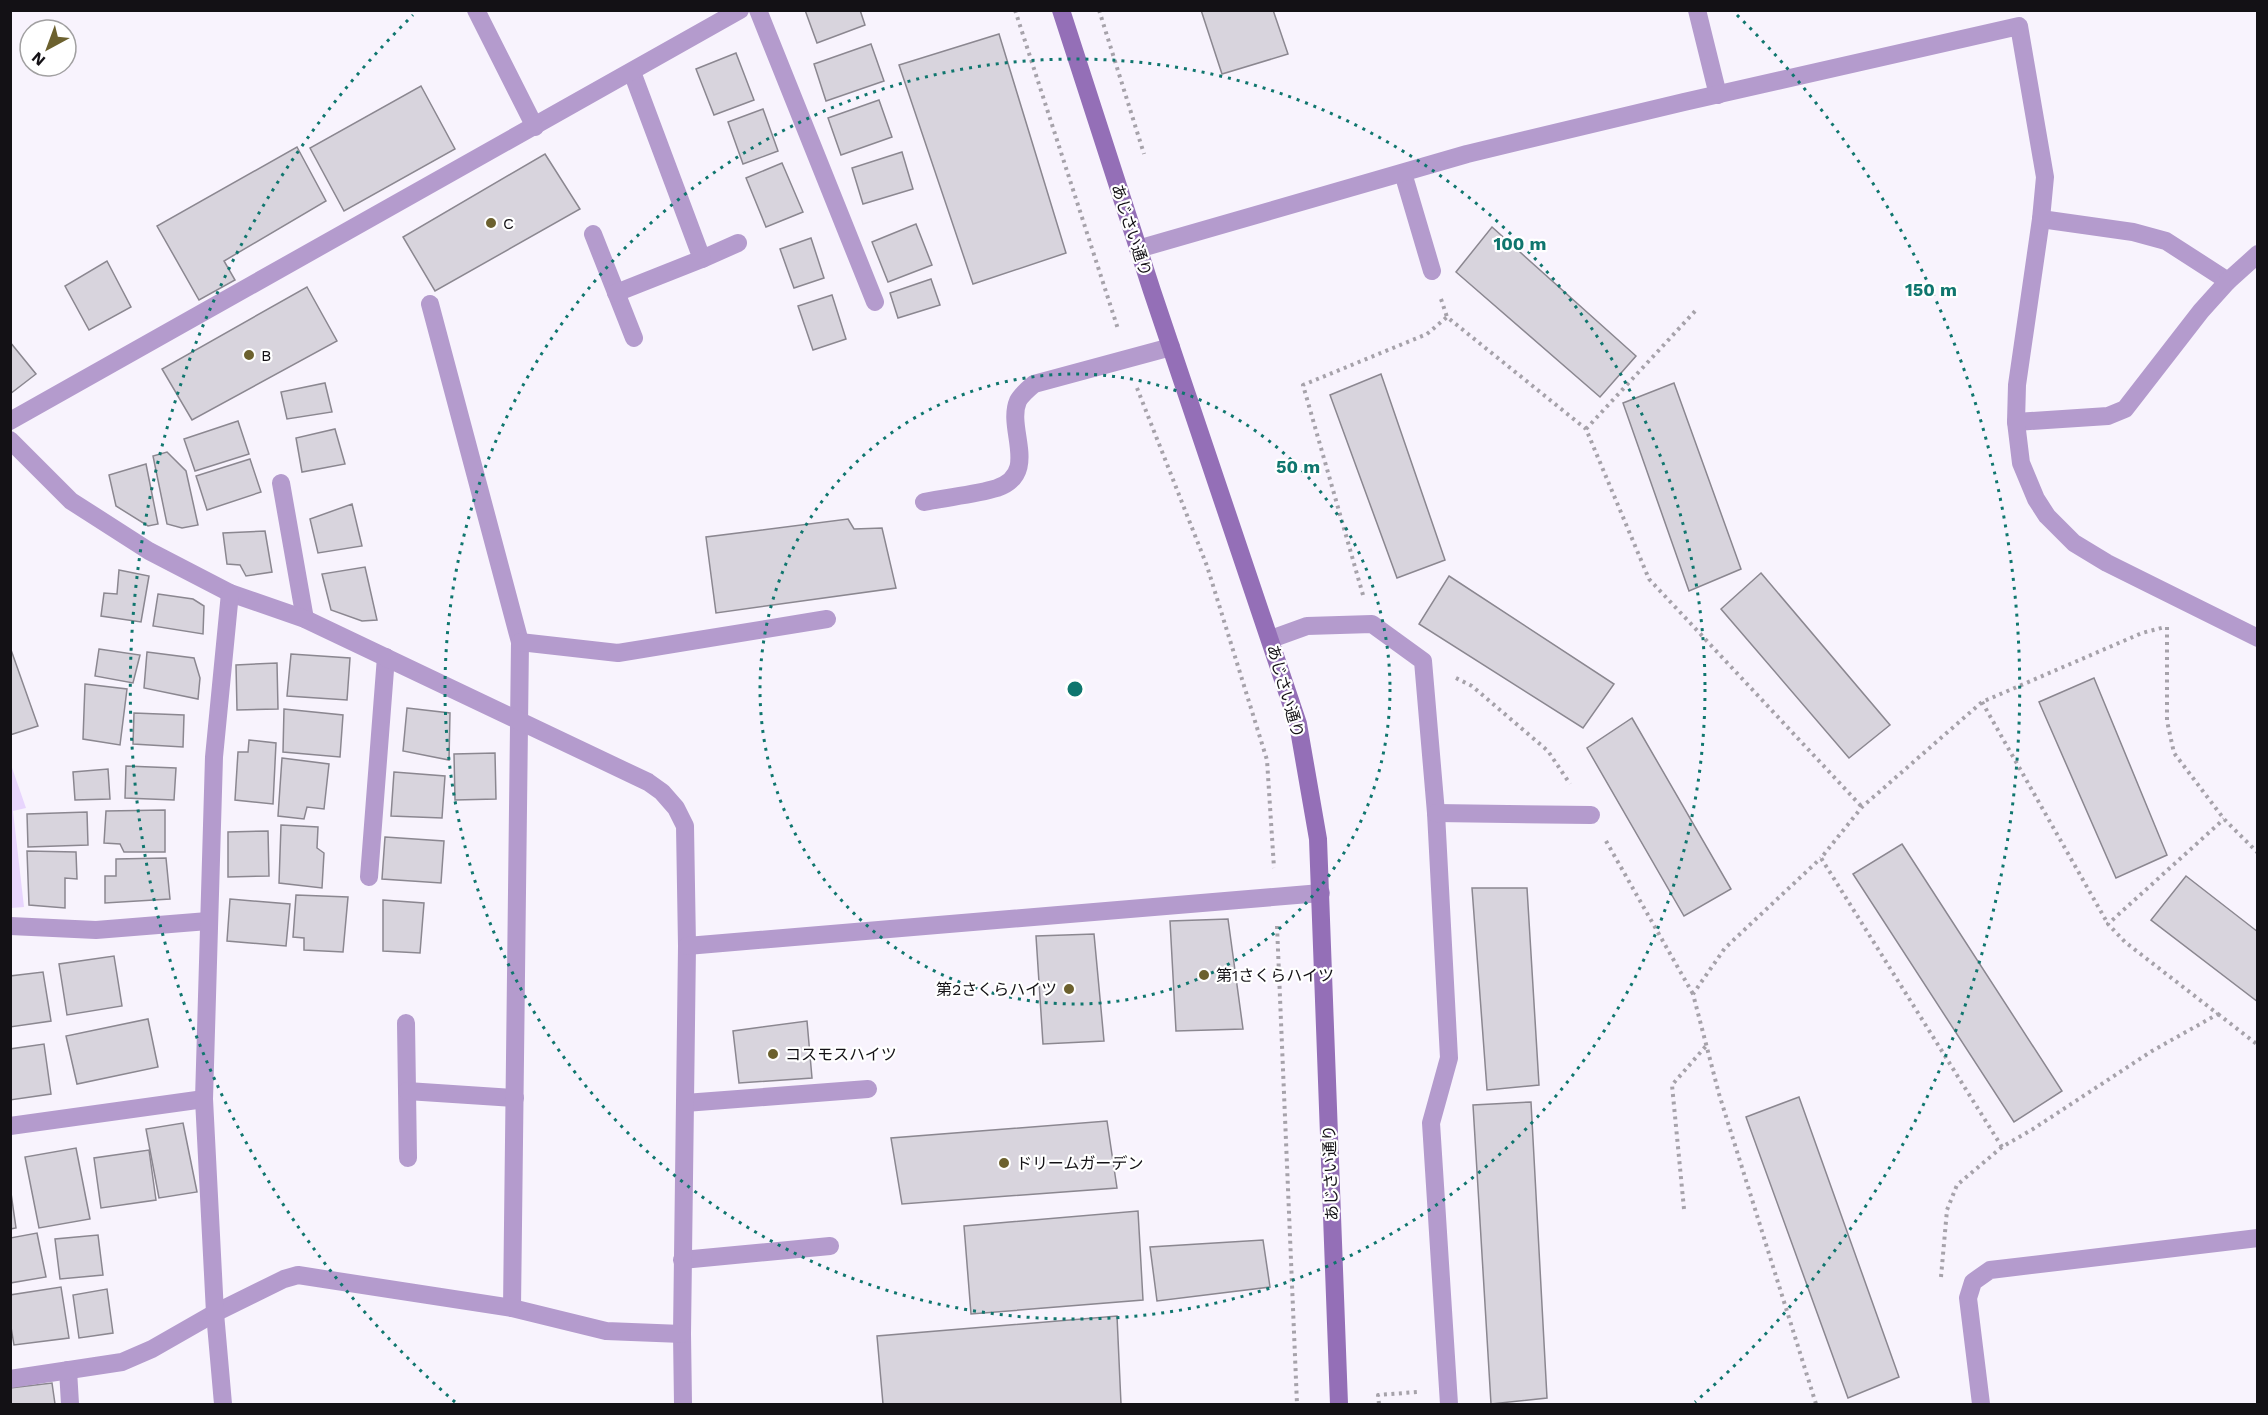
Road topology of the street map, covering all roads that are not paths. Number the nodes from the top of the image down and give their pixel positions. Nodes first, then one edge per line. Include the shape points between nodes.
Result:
1 (476, 10) edge
2 (740, 10) edge
3 (758, 10) edge
4 (1061, 10) edge
5 (1697, 10) edge
6 (2021, 18) edge
7 (632, 72) junction
8 (1718, 95) junction
9 (535, 127) junction
10 (1403, 172) junction
11 (2041, 219) junction
12 (593, 234) dead end
13 (738, 243) dead end
14 (1138, 249) junction
15 (2258, 254) edge
16 (702, 258) junction
17 (1432, 271) road end
18 (2228, 281) junction
19 (616, 292) junction
20 (875, 302) dead end
21 (430, 304) dead end
22 (634, 338) dead end
23 (1171, 347) junction
24 (10, 421) edge
25 (2016, 422) junction
26 (10, 440) edge
27 (281, 483) dead end
28 (924, 502) dead end
29 (230, 593) junction
30 (305, 619) junction
31 (827, 619) dead end
32 (2258, 638) edge
33 (1271, 639) junction
34 (520, 642) junction
35 (386, 657) junction
36 (520, 722) junction
37 (1436, 813) junction
38 (1591, 814) dead end
39 (369, 877) dead end
40 (1321, 893) junction
41 (208, 921) junction
42 (10, 926) edge
43 (687, 946) junction
44 (406, 1023) dead end
45 (868, 1089) dead end
46 (407, 1091) junction
47 (515, 1098) junction
48 (204, 1099) junction
49 (685, 1103) junction
50 (10, 1126) edge
51 (408, 1158) dead end
52 (2258, 1238) edge
53 (830, 1246) dead end
54 (682, 1260) junction
55 (512, 1308) junction
56 (215, 1312) junction
57 (682, 1334) junction
58 (68, 1370) junction
59 (10, 1379) edge
60 (1448, 1397) edge
61 (70, 1404) edge
62 (223, 1404) edge
63 (683, 1404) edge
64 (1339, 1404) edge
65 (1981, 1404) edge

1 - 9 street
2 - 7 street
3 - 20 street
4 - 14 street, あじさい通り
5 - 8 street
6 - 8 street
6 - 11 street via 2045,177
7 - 9 street
7 - 16 street
8 - 10 street
9 - 24 street
10 - 14 street
10 - 17 street
11 - 18 street via 2133,232 2166,241
11 - 25 street via 2017,385
12 - 19 street
13 - 16 street
14 - 23 street, あじさい通り
15 - 18 street
16 - 19 street
18 - 25 street via 2125,409 2108,416
19 - 22 street
21 - 34 street
23 - 28 street via 1034,384 1018,400 1020,458 1010,480 998,488
23 - 33 street, あじさい通り
25 - 32 street via 2025,474 2036,499 2058,529 2107,563
26 - 29 street via 89,514
27 - 30 street
29 - 30 street
29 - 41 street via 214,757
30 - 35 street
31 - 34 street via 618,653
33 - 37 street via 1307,626 1372,624 1423,661
33 - 40 street, あじさい通り via 1298,724 1318,838
34 - 36 street
35 - 36 street
35 - 39 street
36 - 43 street via 648,782 676,808 685,826
36 - 47 street
37 - 38 street
37 - 60 street via 1449,1058 1431,1123
40 - 43 street
40 - 64 street, あじさい通り
41 - 42 street via 96,930
41 - 48 street
43 - 49 street
44 - 46 street
45 - 49 street
46 - 47 street
46 - 51 street
47 - 55 street
48 - 50 street
48 - 56 street
49 - 54 street
52 - 65 street via 1990,1270 1973,1282 1968,1298
53 - 54 street
54 - 57 street
55 - 56 street via 298,1275
55 - 57 street via 606,1330
56 - 58 street via 122,1362
56 - 62 street
57 - 63 street
58 - 59 street
58 - 61 street

